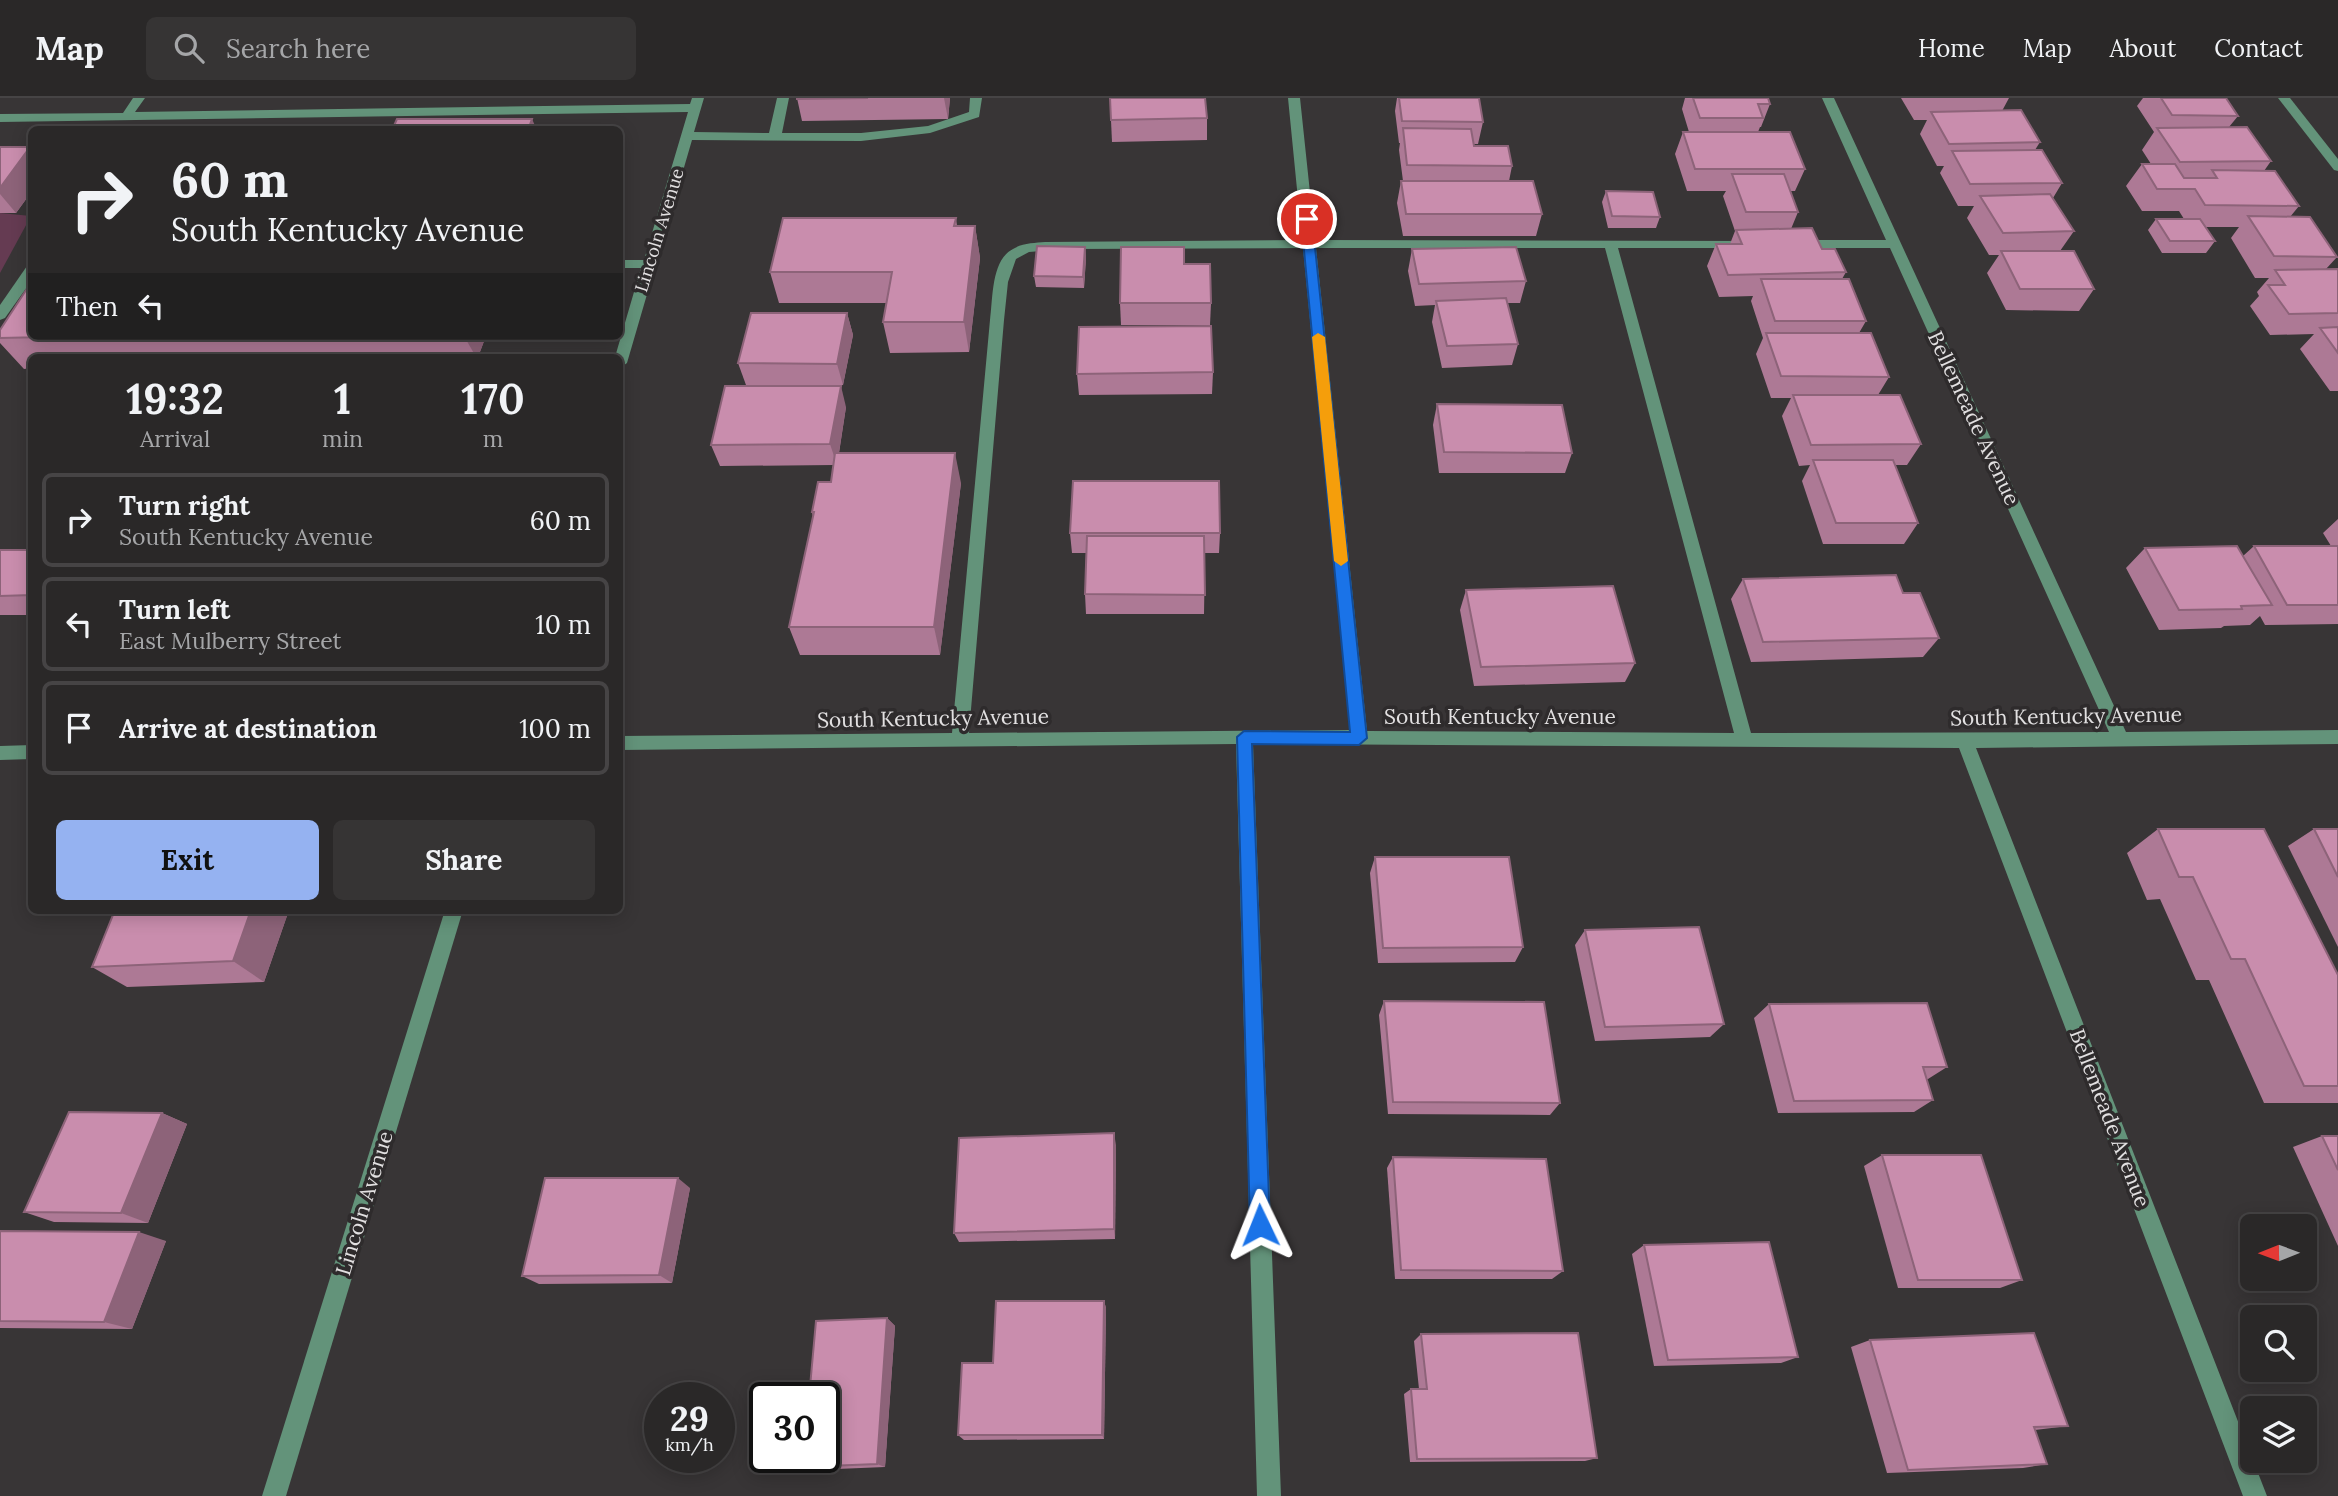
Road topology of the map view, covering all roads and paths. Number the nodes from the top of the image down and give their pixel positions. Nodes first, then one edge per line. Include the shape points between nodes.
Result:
1 (139, 98) edge
2 (783, 98) edge
3 (976, 98) edge
4 (1294, 98) edge
5 (1828, 98) edge
6 (2284, 98) edge
7 (697, 103) edge
8 (129, 116) junction
9 (0, 118) edge
10 (125, 126) edge
11 (775, 135) junction
12 (687, 136) junction
13 (2338, 167) edge
14 (1309, 243) junction
15 (1610, 244) junction
16 (1759, 244) edge
17 (1786, 244) edge
18 (1895, 244) junction
19 (623, 264) edge
20 (649, 264) junction
21 (28, 275) edge
22 (0, 316) edge
23 (623, 354) edge
24 (1244, 737) junction
25 (2120, 737) junction
26 (2338, 737) edge
27 (1359, 738) junction
28 (960, 740) junction
29 (1744, 740) junction
30 (1965, 741) junction
31 (623, 743) edge
32 (28, 752) edge
33 (0, 753) edge
34 (453, 914) edge
35 (274, 1496) edge
36 (1269, 1496) edge
37 (2255, 1496) edge

1 - 8 street
2 - 11 street
3 - 11 street via 975,114 930,129 861,136
4 - 14 street
5 - 18 street, Bellemeade Avenue
6 - 13 street
7 - 8 street
7 - 12 street, Lincoln Avenue
8 - 9 street
8 - 10 street
11 - 12 street
12 - 20 street, Lincoln Avenue
14 - 15 street
14 - 27 street
14 - 28 street via 1030,248 1010,258 997,320
15 - 16 street
15 - 29 street
17 - 18 street
18 - 25 street, Bellemeade Avenue
19 - 20 street
20 - 23 street, Lincoln Avenue
21 - 22 street
24 - 27 street, South Kentucky Avenue
24 - 28 street, South Kentucky Avenue
24 - 36 street
25 - 26 street, South Kentucky Avenue
25 - 30 street, South Kentucky Avenue
27 - 29 street, South Kentucky Avenue
28 - 31 street, South Kentucky Avenue
29 - 30 street, South Kentucky Avenue
30 - 37 street, Bellemeade Avenue
32 - 33 street
34 - 35 street, Lincoln Avenue

